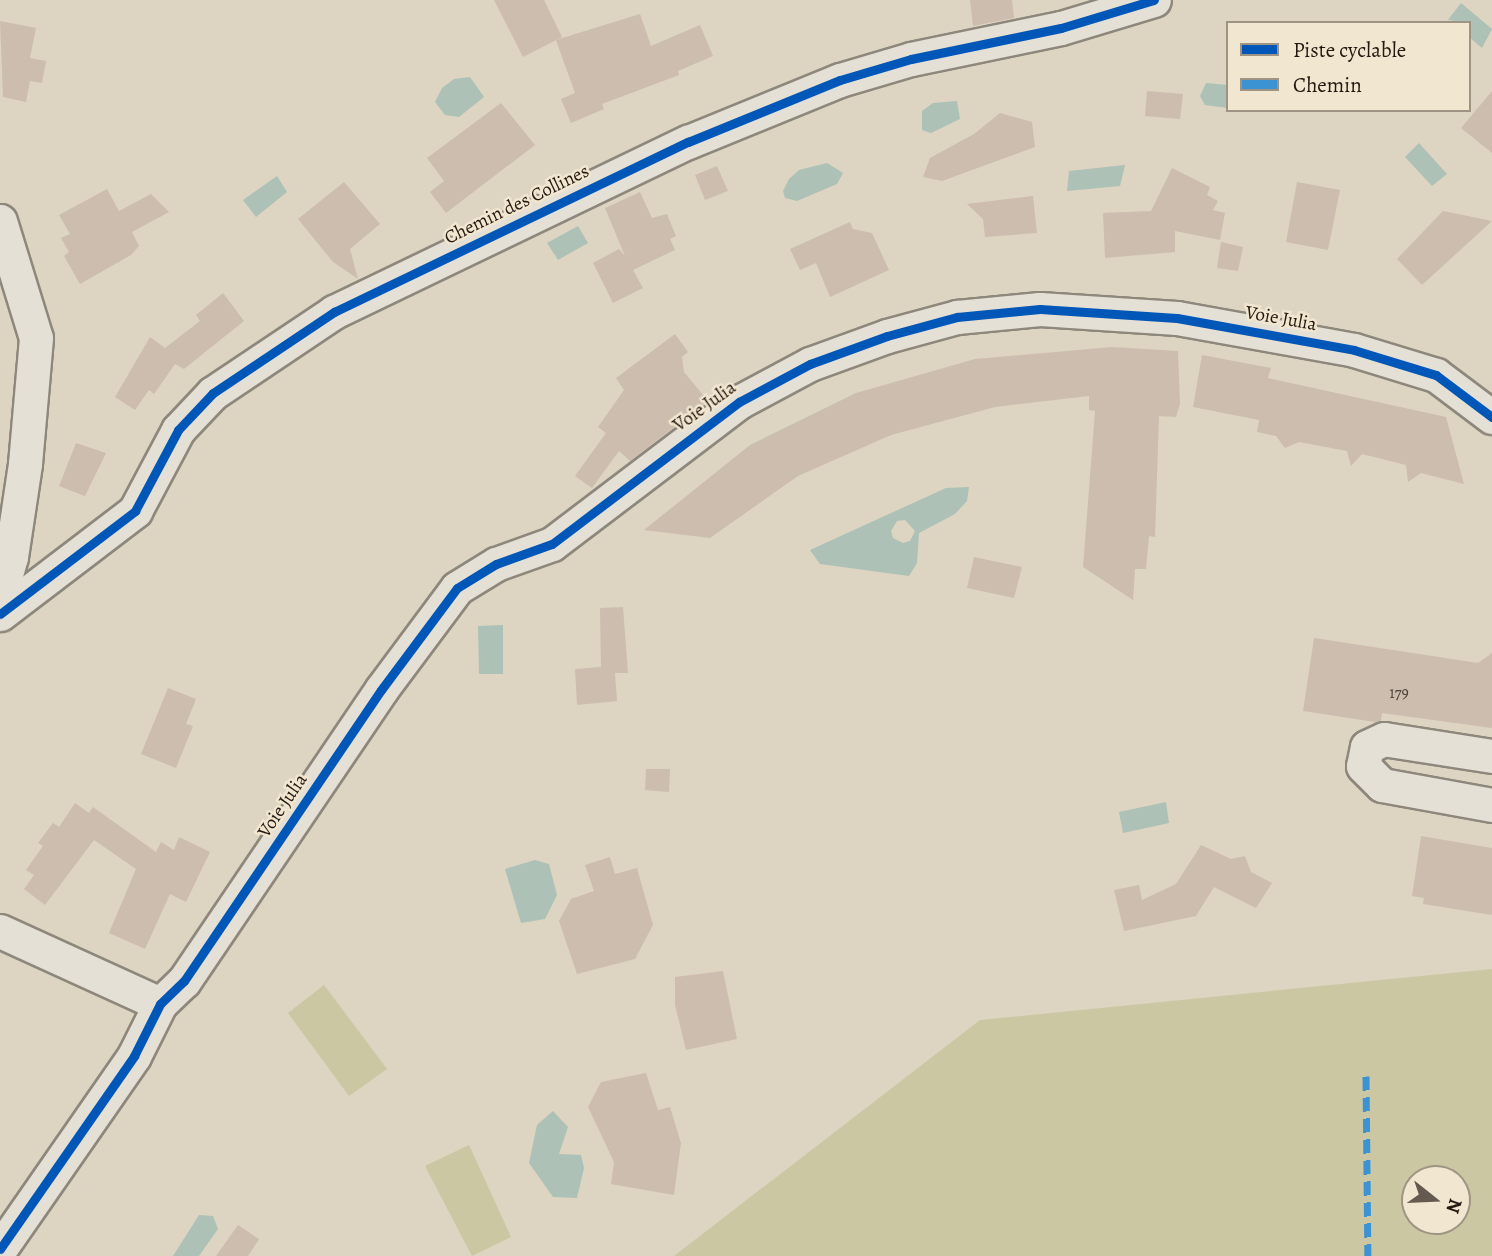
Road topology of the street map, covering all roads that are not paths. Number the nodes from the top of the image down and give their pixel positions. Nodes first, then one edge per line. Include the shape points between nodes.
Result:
1 (1154, 0) edge
2 (0, 221) edge
3 (1492, 417) edge
4 (0, 595) edge
5 (0, 614) edge
6 (1492, 757) edge
7 (1492, 805) edge
8 (0, 931) edge
9 (160, 1004) junction
10 (0, 1249) edge

1 - 5 street, Chemin des Collines via 1061,28 911,59 841,79 688,142 334,312 213,393 178,430 135,511
2 - 4 street via 36,338 23,477 11,557
3 - 9 street, Voie Julia via 1436,375 1354,350 1177,318 1040,309 957,317 810,364 739,402 552,544 496,564 457,588 381,691 191,971
6 - 7 street via 1384,739 1367,747 1363,765 1382,785
8 - 9 street
9 - 10 street, Voie Julia via 134,1056

